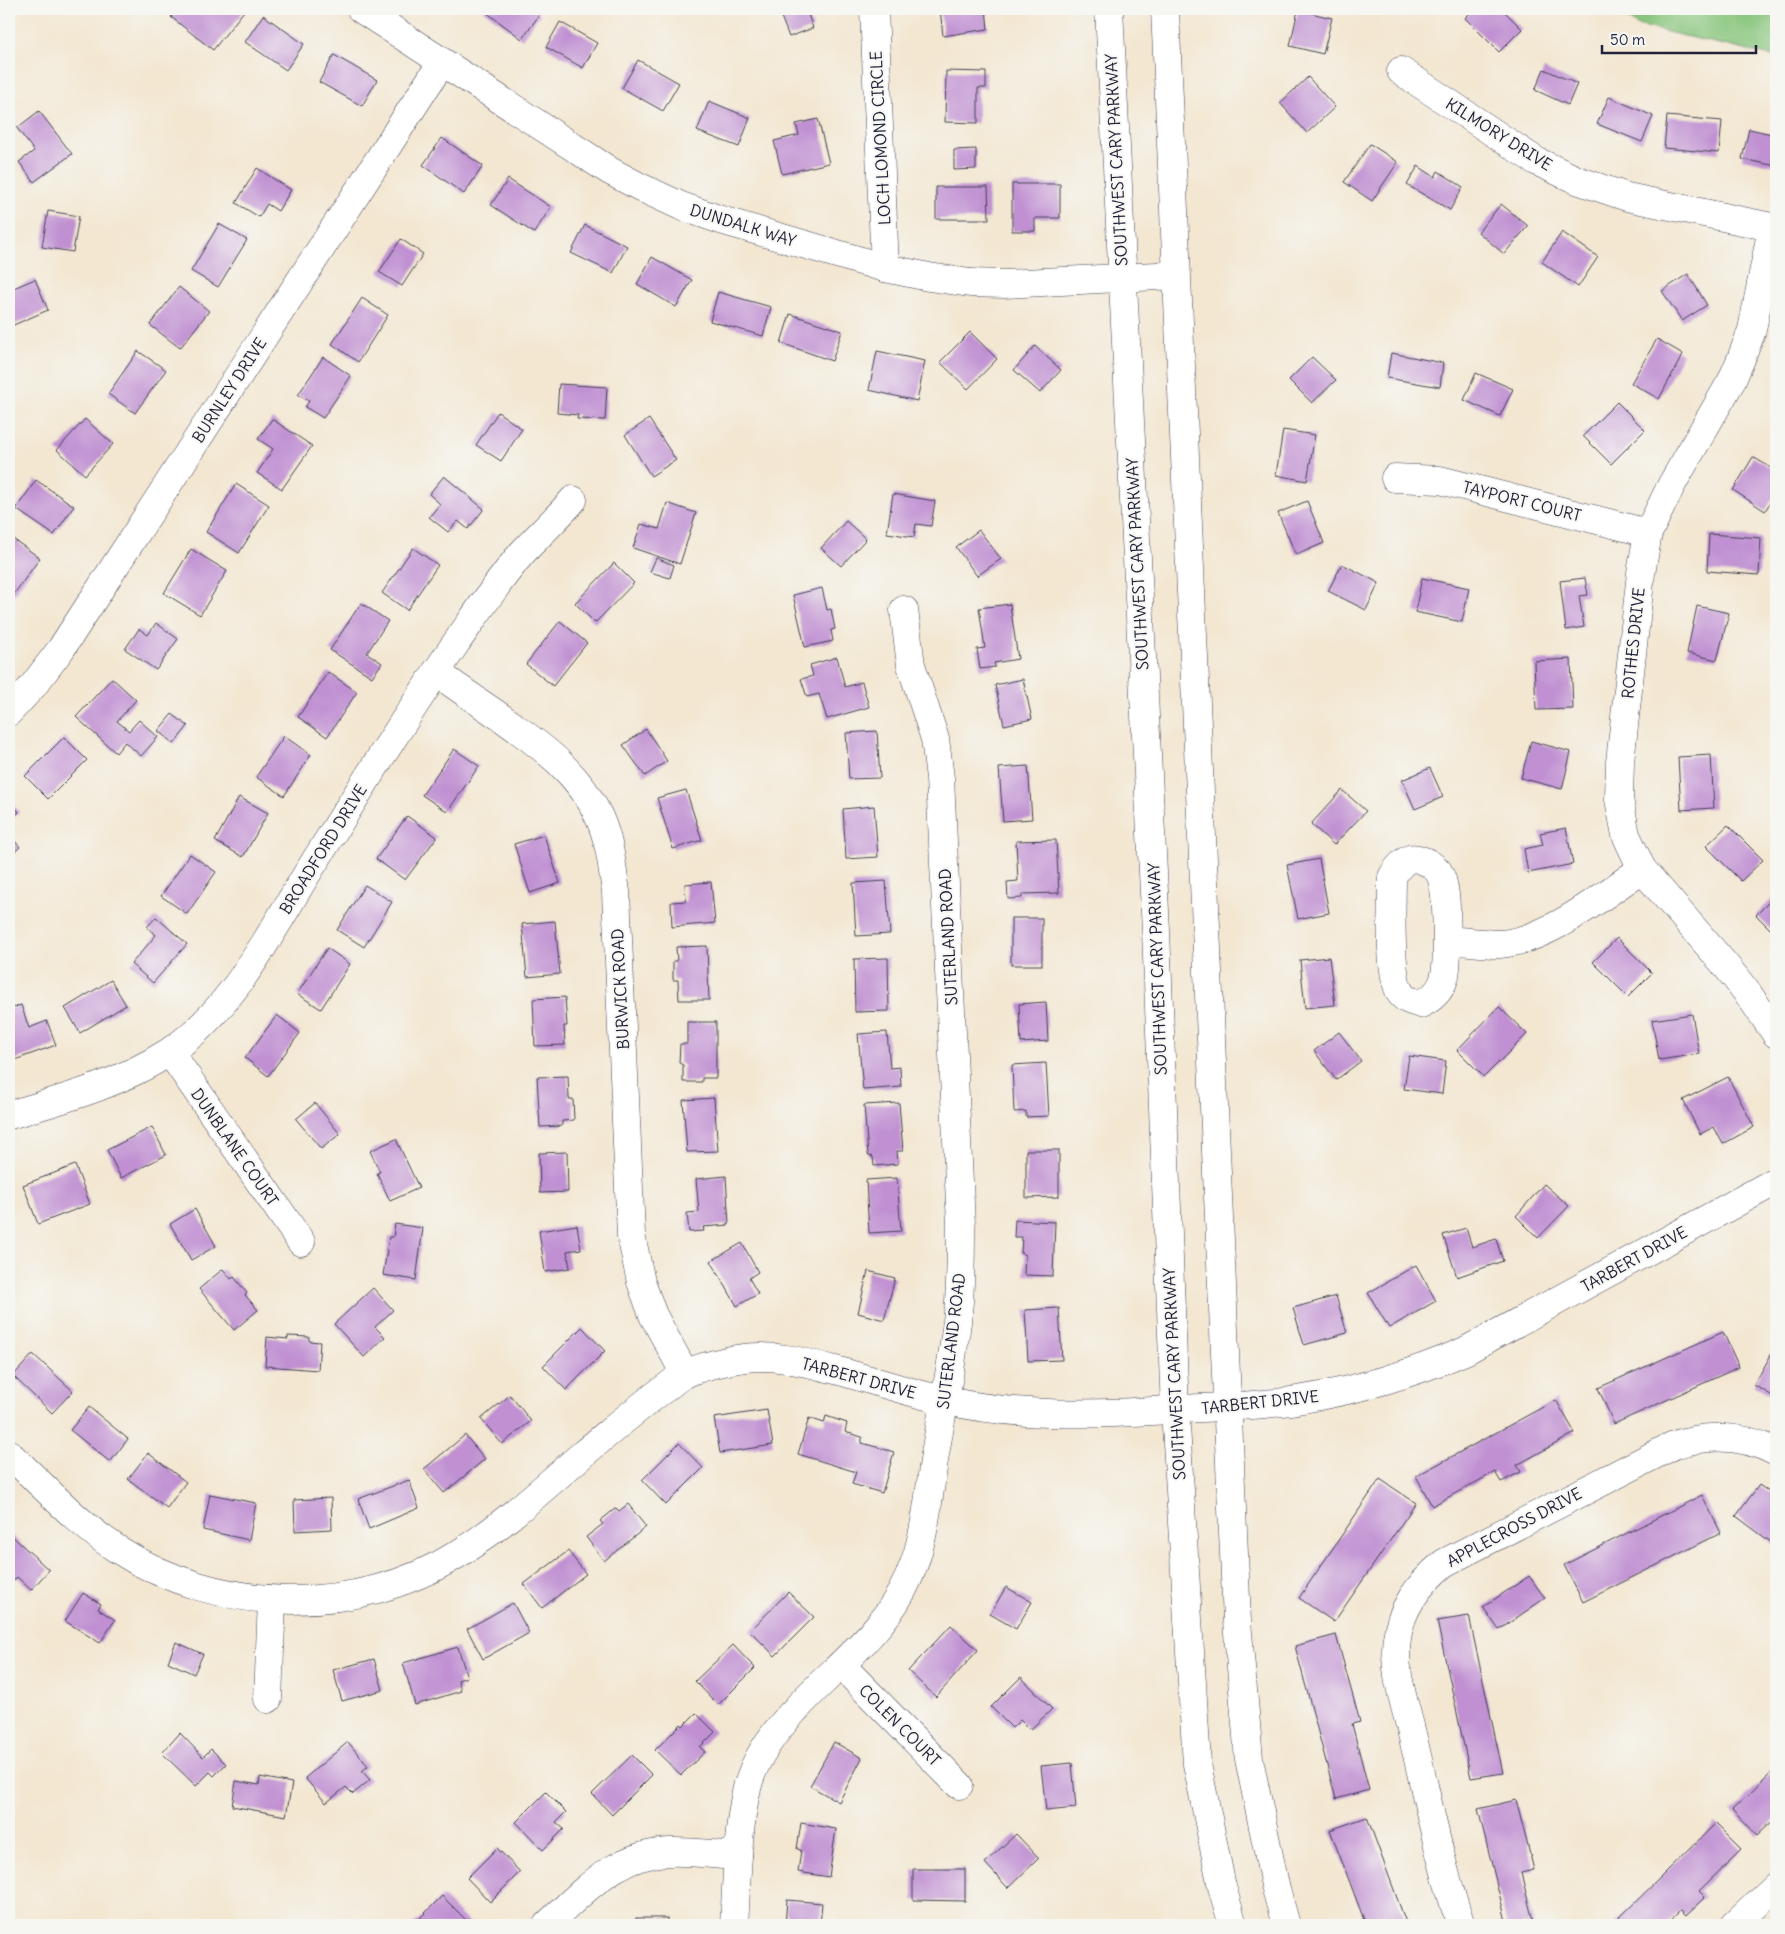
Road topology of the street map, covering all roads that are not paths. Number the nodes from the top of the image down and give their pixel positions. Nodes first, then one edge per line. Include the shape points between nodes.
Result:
1 (361, 9) edge
2 (874, 9) edge
3 (1108, 9) edge
4 (1165, 9) edge
5 (442, 62) junction
6 (1401, 71) dead end
7 (1774, 228) edge
8 (885, 268) junction
9 (1176, 275) junction
10 (1123, 277) junction
11 (1395, 478) dead end
12 (574, 500) dead end
13 (1648, 533) junction
14 (904, 610) dead end
15 (436, 672) junction
16 (9, 712) edge
17 (1642, 869) junction
18 (1447, 940) dead end
19 (1776, 1034) edge
20 (170, 1052) junction
21 (9, 1115) edge
22 (1776, 1181) edge
23 (301, 1242) dead end
24 (685, 1374) junction
25 (944, 1401) junction
26 (1227, 1407) junction
27 (1175, 1410) junction
28 (1776, 1452) edge
29 (9, 1454) edge
30 (272, 1600) junction
31 (842, 1666) junction
32 (268, 1699) dead end
33 (959, 1785) dead end
34 (738, 1856) junction
35 (1776, 1886) edge
36 (1748, 1921) edge
37 (547, 1925) edge
38 (734, 1925) edge
39 (1234, 1925) edge
40 (1286, 1925) edge
41 (1461, 1925) edge

1 - 5 street, DUNDALK WAY
2 - 8 street, LOCH LOMOND CIRCLE
3 - 10 street, SOUTHWEST CARY PARKWAY
4 - 9 street
5 - 8 street, DUNDALK WAY via 610,171 650,192 721,220
5 - 16 street, BURNLEY DRIVE via 61,649
6 - 7 street, KILMORY DRIVE via 1536,161 1570,177 1627,197
7 - 13 street, ROTHES DRIVE via 1752,330 1741,359
8 - 10 street, DUNDALK WAY via 929,277 987,283
9 - 10 street, DUNDALK WAY
9 - 26 street
10 - 27 street, SOUTHWEST CARY PARKWAY via 1156,931
11 - 13 street, TAYPORT COURT via 1440,480
12 - 15 street, BROADFORD DRIVE via 522,554
13 - 17 street, ROTHES DRIVE via 1620,762 1619,800 1626,835
14 - 25 street, SUTERLAND ROAD via 911,665 935,739 940,778 961,1225 958,1313
15 - 20 street, BROADFORD DRIVE via 238,984 217,1010
15 - 24 street, BURWICK ROAD via 538,743 564,765 586,793 610,847 616,892 631,1236 641,1282 653,1314
17 - 18 street via 1578,913 1532,936 1502,944
17 - 19 street, ROTHES DRIVE via 1727,967
20 - 21 street, BROADFORD DRIVE via 93,1090
20 - 23 street, DUNBLANE COURT
22 - 26 street, TARBERT DRIVE via 1443,1361 1336,1392 1297,1400
24 - 25 street, TARBERT DRIVE via 742,1358 789,1359
24 - 30 street, TARBERT DRIVE via 642,1405 498,1526 456,1556 408,1579 375,1590 317,1599
25 - 27 street, TARBERT DRIVE via 1056,1414
25 - 31 street, SUTERLAND ROAD via 923,1529 910,1575 882,1621
26 - 27 street, TARBERT DRIVE
26 - 40 street via 1237,1621 1249,1759
27 - 39 street, SOUTHWEST CARY PARKWAY via 1197,1764 1222,1887
28 - 41 street, APPLECROSS DRIVE via 1732,1438 1690,1440 1674,1445 1444,1562 1410,1601 1396,1639 1399,1678 1440,1856
29 - 30 street, TARBERT DRIVE via 90,1528 135,1559 158,1571 213,1590
30 - 32 street
31 - 33 street, COLEN COURT
31 - 34 street, SUTERLAND ROAD via 795,1709 759,1758 746,1791
34 - 37 street via 671,1852 654,1853 624,1862 589,1886
34 - 38 street, SUTERLAND ROAD
35 - 36 street

